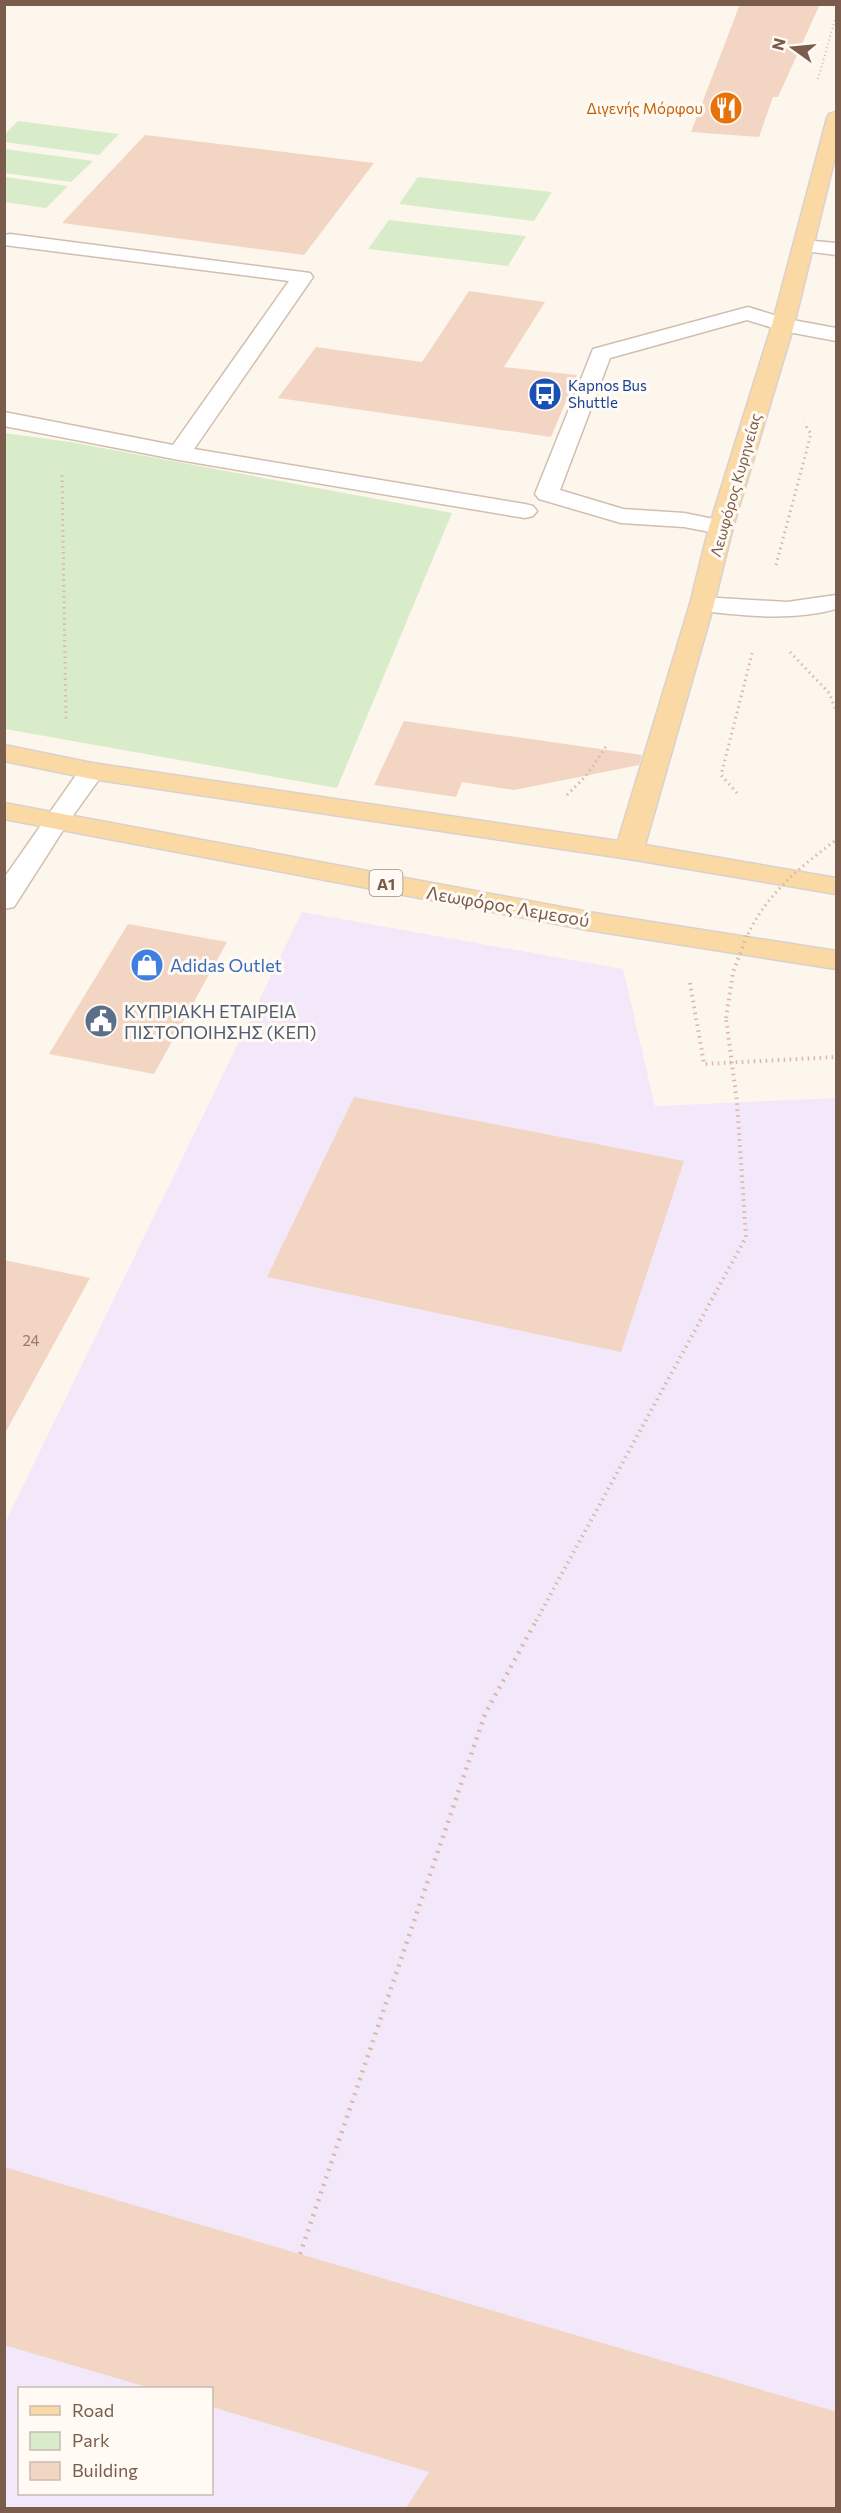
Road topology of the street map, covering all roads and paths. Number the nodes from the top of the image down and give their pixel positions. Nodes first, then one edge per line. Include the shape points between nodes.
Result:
1 (837, 118) edge
2 (10, 240) dead end
3 (804, 246) junction
4 (837, 249) edge
5 (783, 326) junction
6 (837, 335) edge
7 (799, 414) dead end
8 (4, 419) edge
9 (61, 429) junction
10 (179, 453) junction
11 (525, 511) dead end
12 (721, 526) junction
13 (837, 602) edge
14 (702, 604) junction
15 (764, 610) junction
16 (789, 651) dead end
17 (837, 710) edge
18 (66, 720) dead end
19 (4, 753) edge
20 (93, 771) junction
21 (737, 793) dead end
22 (4, 812) edge
23 (55, 822) junction
24 (837, 840) edge
25 (629, 851) junction
26 (837, 886) edge
27 (4, 901) edge
28 (837, 960) edge
29 (688, 975) dead end
30 (726, 1018) joint
31 (837, 1057) edge
32 (731, 1064) junction
33 (300, 2254) dead end

1 - 3 main road, Λεωφόρος Κυρηνείας
2 - 10 street via 303,277
3 - 4 street
3 - 5 main road, Λεωφόρος Κυρηνείας
5 - 6 street
5 - 12 main road, Λεωφόρος Κυρηνείας
5 - 12 street via 748,313 601,354 547,494 621,516
7 - 15 path via 811,434
8 - 9 street
9 - 10 street
9 - 18 path
10 - 11 street
12 - 14 main road, Λεωφόρος Κυρηνείας
13 - 15 street
14 - 15 street
14 - 25 main road, Λεωφόρος Κυρηνείας
15 - 21 path via 721,774
16 - 17 path via 829,693
19 - 20 main road
20 - 23 street
20 - 25 main road
22 - 23 main road, Λεωφόρος Λεμεσού / A1
23 - 27 street
23 - 28 main road, Λεωφόρος Λεμεσού / A1 via 588,921
24 - 30 path, bridge via 803,863 753,921 733,973
25 - 26 main road
29 - 32 path via 704,1064
30 - 32 path
31 - 32 path
32 - 33 path via 746,1237 484,1714

